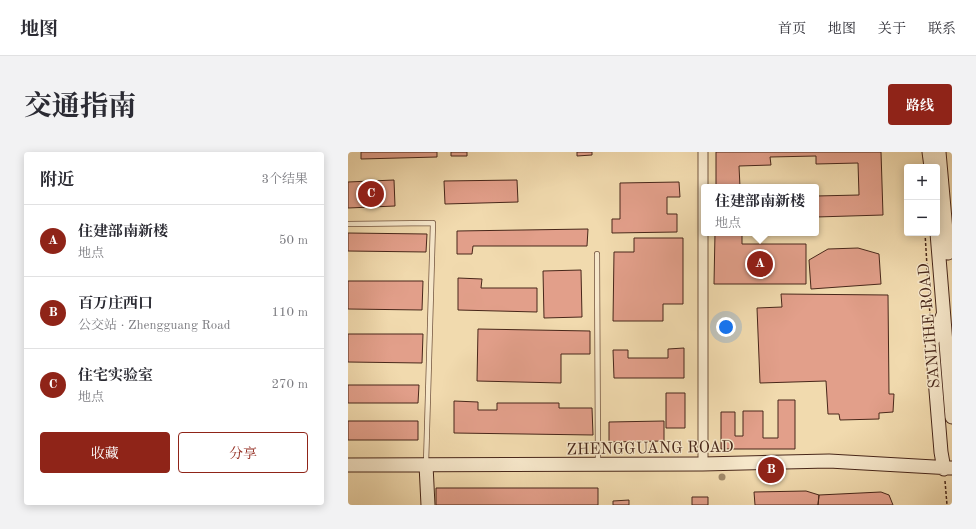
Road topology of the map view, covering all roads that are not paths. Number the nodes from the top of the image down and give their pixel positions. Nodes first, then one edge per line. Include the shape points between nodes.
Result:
1 (703, 152) edge
2 (929, 152) edge
3 (940, 152) edge
4 (931, 164) edge
5 (703, 184) edge
6 (348, 224) edge
7 (703, 236) edge
8 (937, 236) edge
9 (596, 254) dead end
10 (948, 310) edge
11 (952, 416) edge
12 (598, 464) junction
13 (703, 464) junction
14 (348, 466) edge
15 (426, 466) junction
16 (948, 469) edge
17 (428, 505) edge

1 - 5 street
2 - 4 street
3 - 10 street, SANLIHE ROAD
6 - 15 lane via 433,223
7 - 13 street
8 - 10 street, SANLIHE ROAD
9 - 12 lane
10 - 11 street, SANLIHE ROAD
10 - 16 street via 932,342 941,452
12 - 13 street, ZHENGGUANG ROAD
12 - 15 street, ZHENGGUANG ROAD
13 - 16 street, ZHENGGUANG ROAD via 829,461
14 - 15 street, ZHENGGUANG ROAD
15 - 17 street

